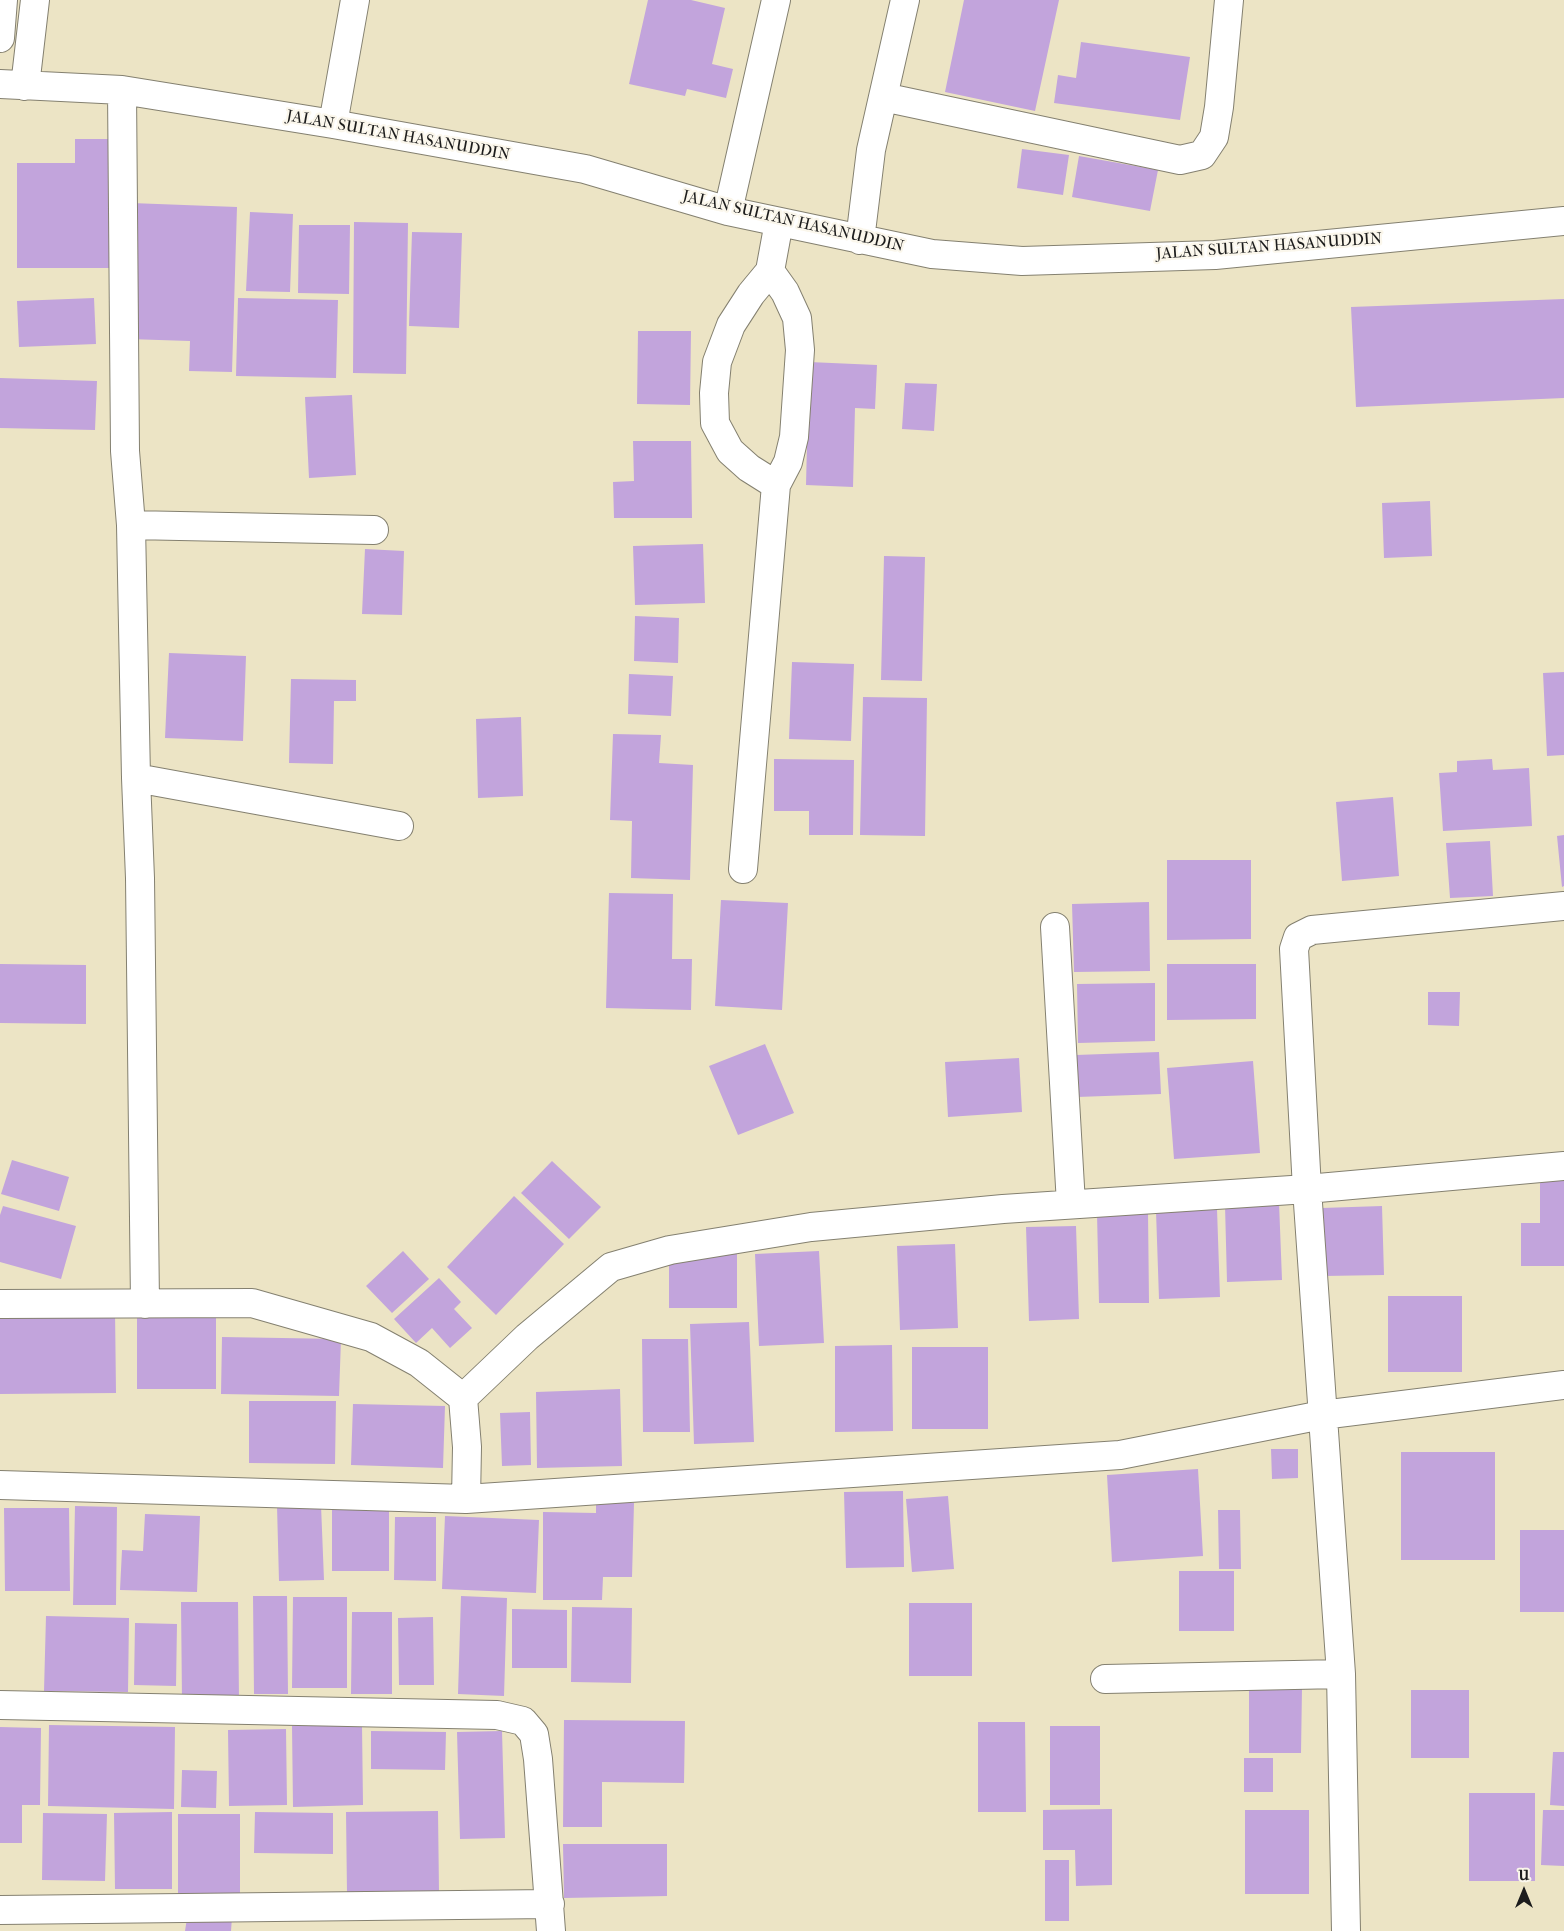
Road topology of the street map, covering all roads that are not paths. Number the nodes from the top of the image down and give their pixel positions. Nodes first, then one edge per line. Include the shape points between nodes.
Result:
1 (3, 0) edge
2 (35, 0) edge
3 (355, 0) edge
4 (776, 0) edge
5 (905, 0) edge
6 (1229, 0) edge
7 (0, 38) edge
8 (13, 85) edge
9 (122, 90) junction
10 (883, 98) junction
11 (333, 124) junction
12 (728, 211) junction
13 (1564, 221) edge
14 (779, 222) junction
15 (860, 240) junction
16 (770, 271) junction
17 (776, 486) junction
18 (131, 525) junction
19 (374, 530) dead end
20 (136, 778) junction
21 (399, 826) dead end
22 (743, 869) dead end
23 (1564, 906) edge
24 (1055, 927) dead end
25 (1564, 1166) edge
26 (1307, 1188) junction
27 (1071, 1204) junction
28 (0, 1304) edge
29 (145, 1304) junction
30 (1564, 1385) edge
31 (463, 1398) junction
32 (1322, 1414) junction
33 (0, 1485) edge
34 (466, 1499) junction
35 (1341, 1674) junction
36 (1105, 1679) dead end
37 (0, 1706) edge
38 (550, 1904) junction
39 (0, 1910) edge
40 (551, 1931) edge
41 (1346, 1931) edge

1 - 7 street
2 - 8 street
3 - 11 street
4 - 12 street
5 - 10 street
6 - 10 street via 1214,137 1202,155 1180,160
8 - 9 street, JALAN SULTAN HASANUDDIN
9 - 11 street, JALAN SULTAN HASANUDDIN
9 - 18 street via 125,451
10 - 15 street via 871,150
11 - 12 street, JALAN SULTAN HASANUDDIN via 585,169
12 - 14 street, JALAN SULTAN HASANUDDIN
13 - 15 street, JALAN SULTAN HASANUDDIN via 1215,255 1022,261 932,254
14 - 15 street, JALAN SULTAN HASANUDDIN
14 - 16 street
16 - 17 street via 785,292 797,318 800,350 794,437 788,462
16 - 17 street via 731,325 717,362 714,393 715,423 730,451 748,468
17 - 22 street
18 - 19 street
18 - 20 street
20 - 21 street
20 - 29 street
23 - 26 street via 1312,930 1298,937 1294,949
24 - 27 street
25 - 26 street
26 - 27 street
26 - 32 street
27 - 31 street via 811,1227 670,1250 611,1268 527,1337
28 - 29 street
29 - 31 street via 252,1303 371,1337 420,1363
30 - 32 street
31 - 34 street via 467,1447
32 - 34 street via 1120,1454
32 - 35 street
33 - 34 street
35 - 36 street
35 - 41 street
37 - 38 street via 497,1715 523,1721 534,1734 538,1760
38 - 39 street
38 - 40 street

